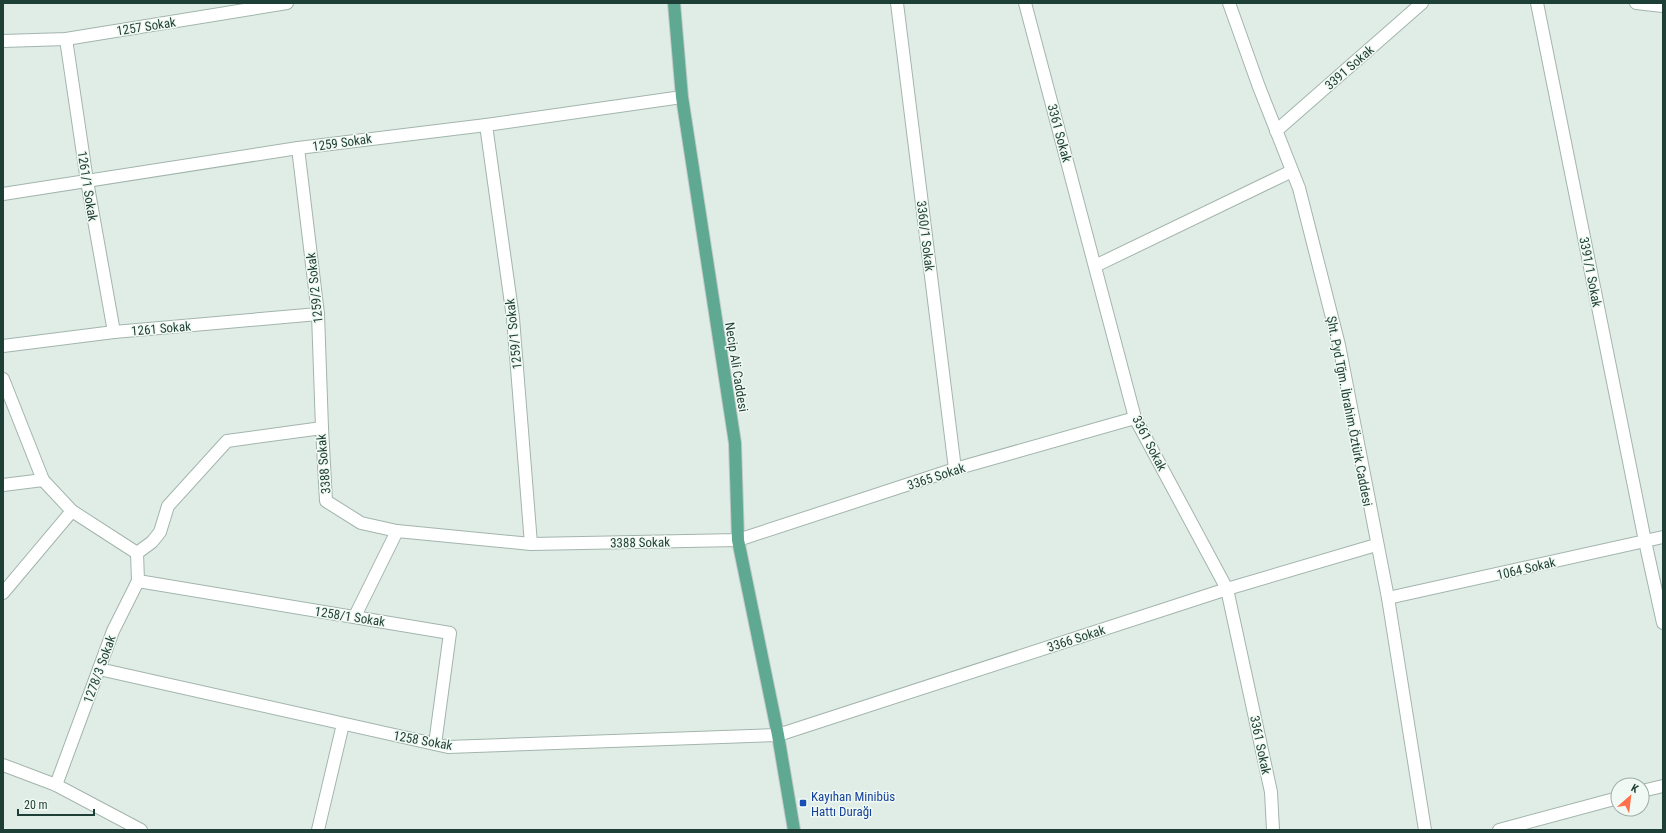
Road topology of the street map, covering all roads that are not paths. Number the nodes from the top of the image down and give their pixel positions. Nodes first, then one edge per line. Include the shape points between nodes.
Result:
1 (287, 3) edge
2 (674, 3) edge
3 (897, 3) edge
4 (1025, 3) edge
5 (1229, 3) edge
6 (1422, 3) edge
7 (1537, 3) edge
8 (1636, 3) edge
9 (1663, 6) edge
10 (66, 39) junction
11 (3, 41) edge
12 (682, 98) junction
13 (486, 125) junction
14 (1276, 131) junction
15 (298, 148) junction
16 (1292, 171) junction
17 (87, 181) junction
18 (3, 194) edge
19 (1095, 266) junction
20 (318, 314) junction
21 (114, 332) junction
22 (3, 346) edge
23 (3, 379) edge
24 (1135, 418) junction
25 (322, 428) junction
26 (955, 470) junction
27 (43, 480) junction
28 (3, 485) edge
29 (72, 511) junction
30 (397, 531) junction
31 (1663, 537) edge
32 (738, 540) junction
33 (1645, 541) junction
34 (531, 544) junction
35 (1376, 545) junction
36 (137, 553) junction
37 (138, 581) junction
38 (1227, 589) junction
39 (3, 593) edge
40 (1388, 598) junction
41 (355, 616) junction
42 (1663, 622) edge
43 (98, 669) junction
44 (343, 724) junction
45 (778, 734) junction
46 (435, 744) junction
47 (3, 765) edge
48 (56, 785) junction
49 (1663, 786) edge
50 (1650, 789) edge
51 (1610, 800) edge
52 (141, 830) edge
53 (318, 830) edge
54 (794, 830) edge
55 (1273, 830) edge
56 (1425, 830) edge
57 (1499, 830) edge

1 - 10 street, 1257 Sokak
2 - 12 main road, Necip Ali Caddesi
3 - 26 street, 3360/1 Sokak
4 - 19 street, 3361 Sokak
5 - 14 street, Şht. Pyd Tğm. İbrahim Öztürk Caddesi
6 - 14 street, 3391 Sokak
7 - 33 street, 3391/1 Sokak
8 - 9 street
10 - 11 street, 1257 Sokak
10 - 17 street, 1261/1 Sokak
12 - 13 street, 1259 Sokak
12 - 32 main road, Necip Ali Caddesi via 735,443
13 - 15 street, 1259 Sokak
13 - 34 street, 1259/1 Sokak via 513,318
14 - 16 street, Şht. Pyd Tğm. İbrahim Öztürk Caddesi
15 - 17 street, 1259 Sokak
15 - 20 street, 1259/2 Sokak
16 - 19 street
16 - 35 street, Şht. Pyd Tğm. İbrahim Öztürk Caddesi via 1299,188 1339,345
17 - 18 street, 1259 Sokak
17 - 21 street, 1261/1 Sokak
19 - 24 street, 3361 Sokak
20 - 21 street, 1261 Sokak
20 - 25 street, 1259/2 Sokak
21 - 22 street, 1261 Sokak
23 - 27 street
24 - 26 street, 3365 Sokak
24 - 38 street, 3361 Sokak
25 - 30 street, 3388 Sokak via 326,501 361,524
25 - 36 street, 3388 Sokak via 227,441 168,506 160,532
26 - 32 street, 3365 Sokak
27 - 28 street
27 - 29 street
29 - 36 street
29 - 39 street
30 - 34 street, 3388 Sokak
30 - 41 street
31 - 33 street, 1064 Sokak
32 - 34 street, 3388 Sokak
32 - 45 main road, Necip Ali Caddesi
33 - 40 street, 1064 Sokak
33 - 42 street, 3391/1 Sokak
35 - 38 street, 3366 Sokak
35 - 40 street, Şht. Pyd Tğm. İbrahim Öztürk Caddesi
36 - 37 street, 1278/3 Sokak
37 - 41 street, 1258/1 Sokak
37 - 43 street, 1278/3 Sokak via 113,631
38 - 45 street, 3366 Sokak
38 - 55 street, 3361 Sokak via 1271,792
40 - 56 street, Şht. Pyd Tğm. İbrahim Öztürk Caddesi
41 - 46 street, 1258/1 Sokak via 450,633
43 - 44 street, 1258 Sokak
43 - 48 street, 1278/3 Sokak
44 - 46 street, 1258 Sokak
44 - 53 street
45 - 46 street, 1258 Sokak via 448,747
45 - 54 main road, Necip Ali Caddesi
47 - 48 street
48 - 52 street
49 - 50 street
51 - 57 street

